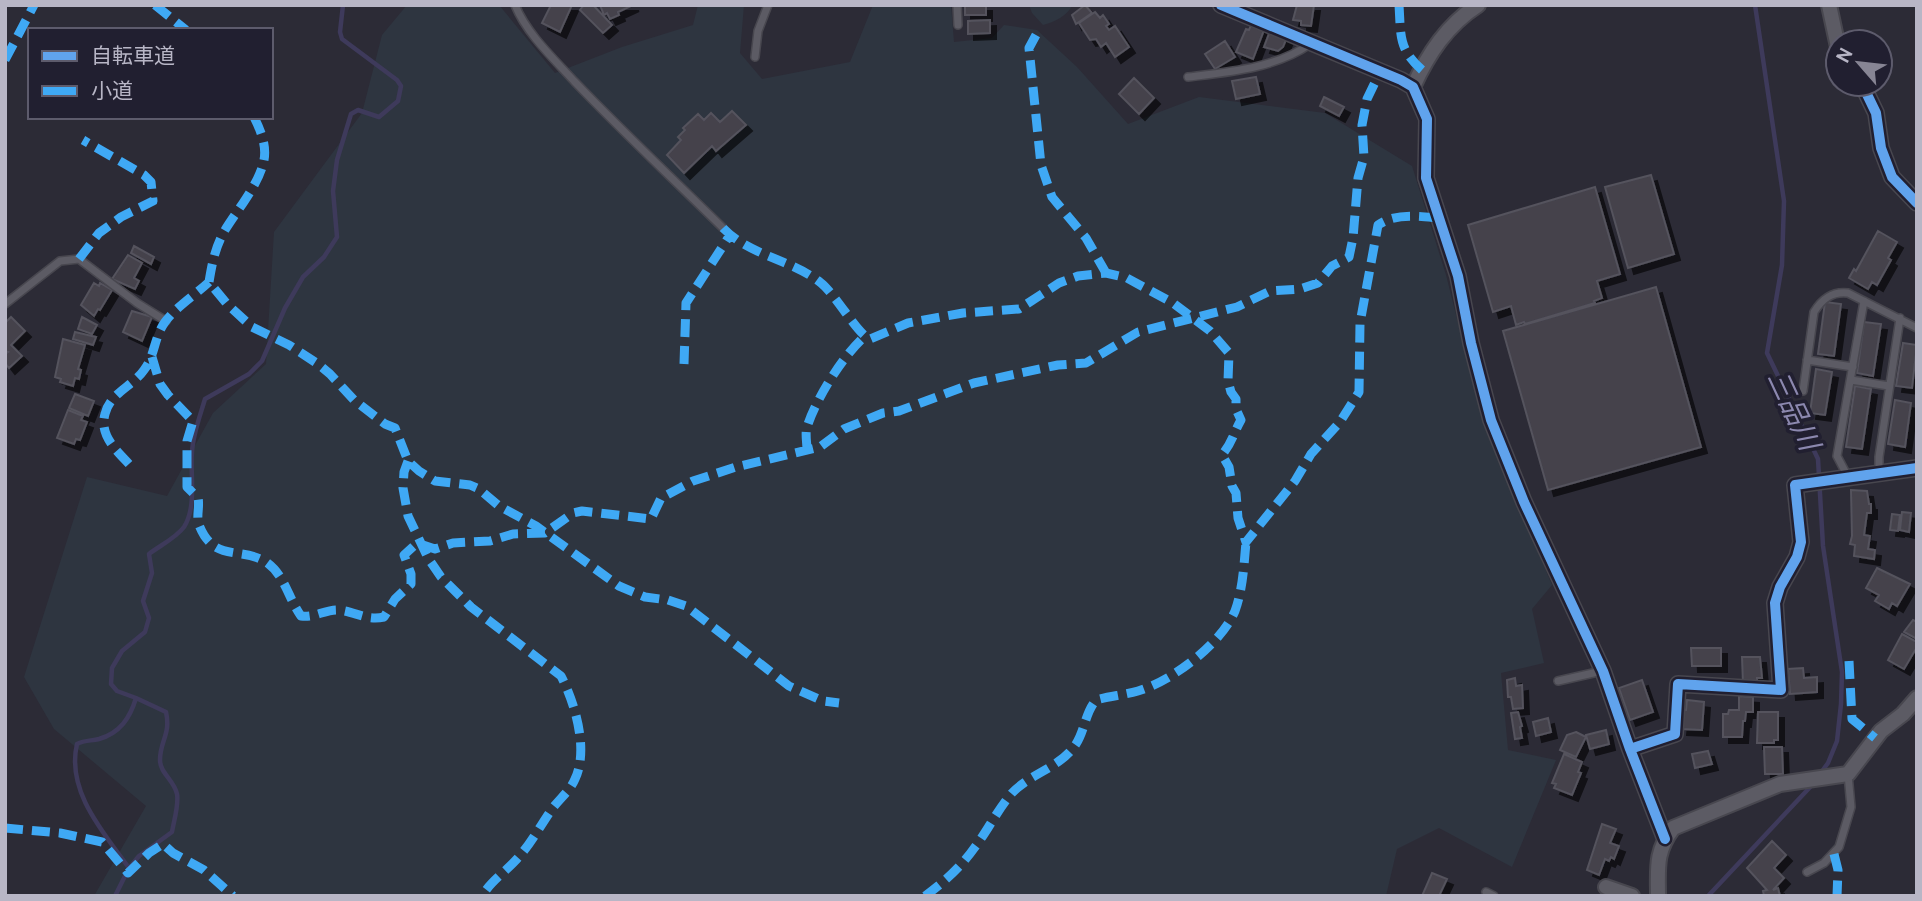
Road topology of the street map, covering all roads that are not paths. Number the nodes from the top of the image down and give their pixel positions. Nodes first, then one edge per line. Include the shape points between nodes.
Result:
1 (515, 5) edge
2 (768, 5) edge
3 (957, 5) edge
4 (1221, 5) edge
5 (1478, 5) edge
6 (1829, 5) edge
7 (958, 25) dead end
8 (1834, 28) edge
9 (1311, 43) junction
10 (755, 57) dead end
11 (1188, 77) dead end
12 (1413, 88) junction
13 (1869, 98) edge
14 (1917, 203) edge
15 (723, 228) dead end
16 (1864, 301) junction
17 (5, 304) edge
18 (1900, 318) junction
19 (166, 321) dead end
20 (1917, 328) edge
21 (1807, 360) junction
22 (1853, 367) junction
23 (1850, 380) junction
24 (1889, 386) junction
25 (1803, 391) dead end
26 (1917, 468) edge
27 (1880, 475) junction
28 (1850, 479) junction
29 (1603, 671) junction
30 (1558, 681) dead end
31 (1917, 698) edge
32 (1630, 749) junction
33 (1848, 774) junction
34 (1665, 839) junction
35 (1807, 872) dead end
36 (1606, 887) dead end
37 (1632, 896) edge
38 (1658, 896) edge

1 - 15 lane via 549,54
2 - 10 lane
3 - 7 lane
4 - 9 street
5 - 12 street via 1434,46
6 - 8 street
9 - 11 lane via 1294,55 1271,62
9 - 12 street
12 - 29 street via 1427,119 1426,178 1458,276 1491,420
13 - 14 street via 1892,177
16 - 18 lane
16 - 21 lane via 1837,291 1820,302 1814,312
16 - 22 lane
17 - 19 lane via 60,261 79,259
18 - 20 lane
18 - 24 lane
21 - 22 lane
21 - 25 lane
22 - 23 lane
23 - 24 lane
23 - 28 lane via 1837,456
24 - 27 lane
26 - 27 street
27 - 28 street
28 - 32 street via 1795,485 1801,542 1775,603 1782,690 1678,684 1675,734
29 - 30 lane
29 - 32 street
31 - 33 street via 1881,730
32 - 34 street
33 - 34 street via 1780,784 1673,828
33 - 35 lane via 1851,807 1839,847
34 - 38 street via 1658,856
36 - 37 street

